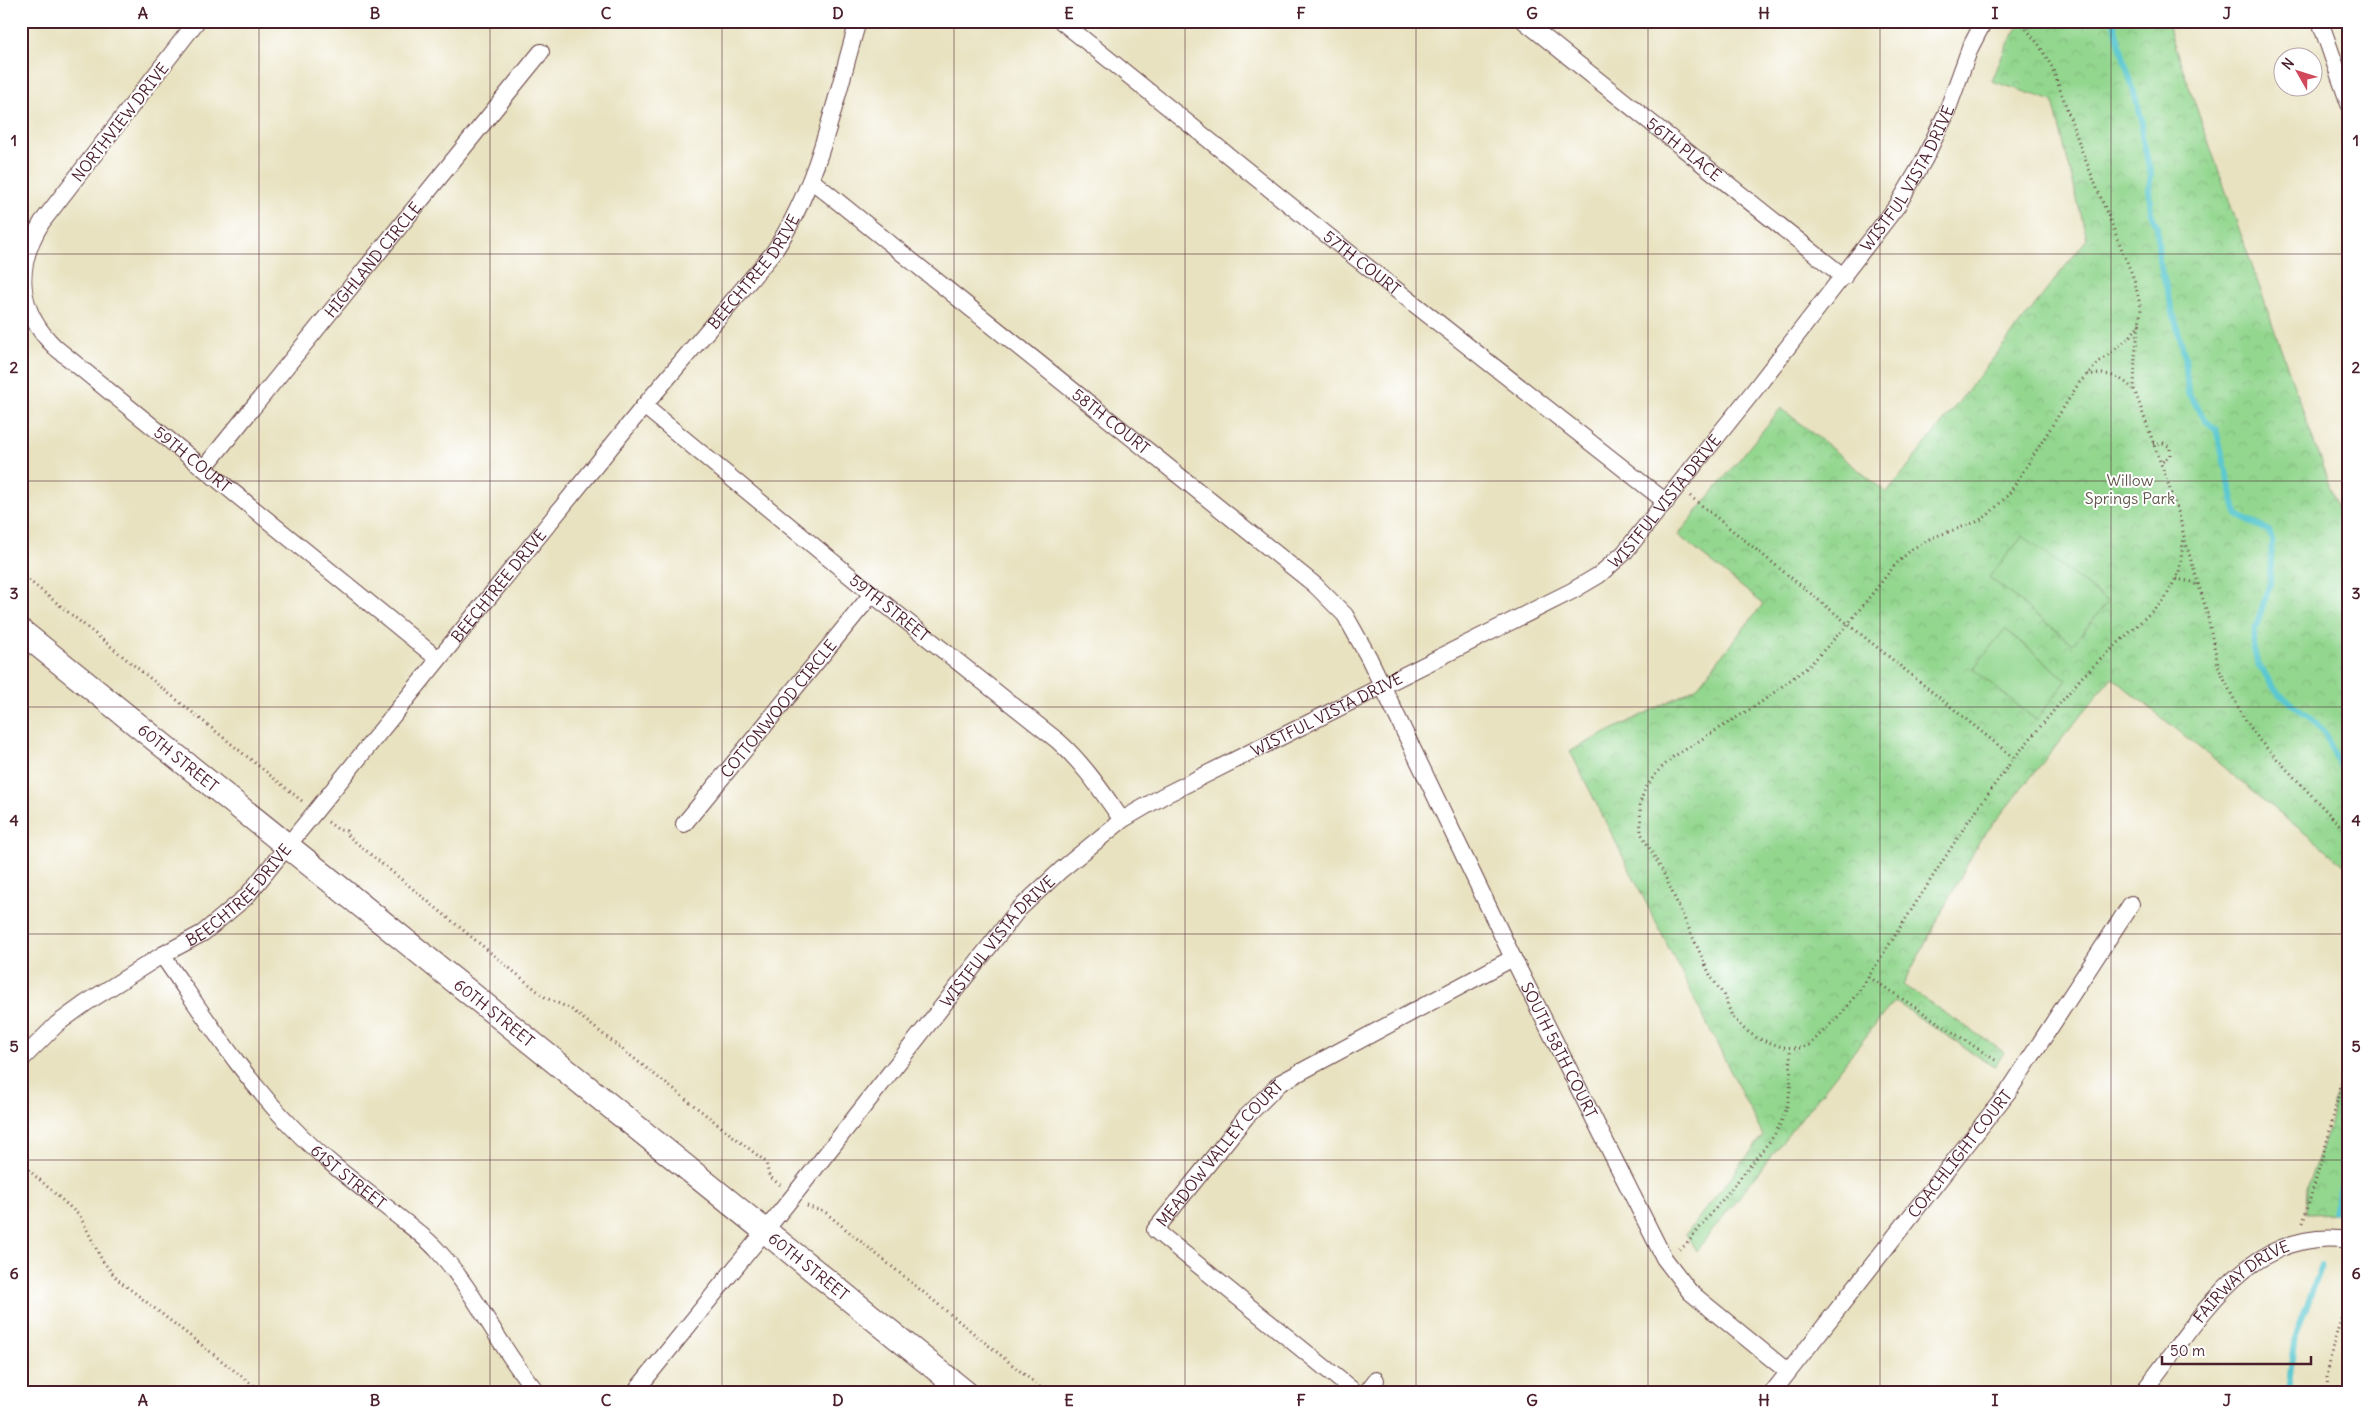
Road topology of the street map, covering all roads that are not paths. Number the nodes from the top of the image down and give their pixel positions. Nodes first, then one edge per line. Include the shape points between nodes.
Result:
1 (197, 21) edge
2 (858, 21) edge
3 (1061, 21) edge
4 (1524, 21) edge
5 (2320, 21) edge
6 (1978, 24) edge
7 (541, 52) dead end
8 (2349, 104) edge
9 (811, 180) junction
10 (42, 222) joint
11 (1844, 277) junction
12 (644, 406) junction
13 (204, 468) junction
14 (1666, 502) junction
15 (872, 594) junction
16 (21, 631) edge
17 (438, 659) junction
18 (1383, 687) junction
19 (1122, 820) junction
20 (684, 824) dead end
21 (288, 846) junction
22 (2131, 904) dead end
23 (162, 955) junction
24 (1513, 958) junction
25 (21, 1060) edge
26 (764, 1230) junction
27 (2349, 1240) edge
28 (1788, 1372) junction
29 (1376, 1380) dead end
30 (538, 1393) edge
31 (634, 1393) edge
32 (966, 1393) edge
33 (1356, 1393) edge
34 (1366, 1393) edge
35 (1772, 1393) edge
36 (2142, 1393) edge

1 - 10 street, NORTHVIEW DRIVE
2 - 9 street, BEECHTREE DRIVE
3 - 14 street, 57TH COURT via 1346,251
4 - 11 street, 56TH PLACE
5 - 8 street
6 - 11 street, WISTFUL VISTA DRIVE via 1946,114 1924,160 1897,206
7 - 13 street, HIGHLAND CIRCLE
9 - 12 street, BEECHTREE DRIVE via 791,226 772,253
9 - 18 street, 58TH COURT via 1326,594 1355,632
10 - 13 street, 59TH COURT via 31,238 22,280 26,304 34,322 56,348
11 - 14 street, WISTFUL VISTA DRIVE
12 - 15 street, 59TH STREET
12 - 17 street, BEECHTREE DRIVE
13 - 17 street, 59TH COURT
14 - 18 street, WISTFUL VISTA DRIVE via 1624,554 1599,575 1572,592
15 - 19 street, 59TH STREET via 1069,751 1093,778
15 - 20 street, COTTONWOOD CIRCLE
16 - 21 street, 60TH STREET
17 - 21 street, BEECHTREE DRIVE
18 - 19 street, WISTFUL VISTA DRIVE via 1211,771
18 - 24 street, SOUTH 58TH COURT
19 - 26 street, WISTFUL VISTA DRIVE via 1060,870 1018,910
21 - 23 street, BEECHTREE DRIVE via 246,897 203,933
21 - 26 street, 60TH STREET
22 - 28 street, COACHLIGHT COURT via 2008,1092
23 - 25 street, BEECHTREE DRIVE via 57,1024
23 - 30 street, 61ST STREET via 228,1051 294,1130 430,1243 461,1277 507,1351
24 - 28 street, SOUTH 58TH COURT via 1664,1258 1690,1292
24 - 33 street, MEADOW VALLEY COURT via 1280,1083 1246,1116 1155,1230
26 - 31 street, WISTFUL VISTA DRIVE
26 - 32 street, 60TH STREET
27 - 36 street, FAIRWAY DRIVE via 2316,1238 2260,1257 2230,1283
28 - 35 street, COACHLIGHT COURT
29 - 34 street

